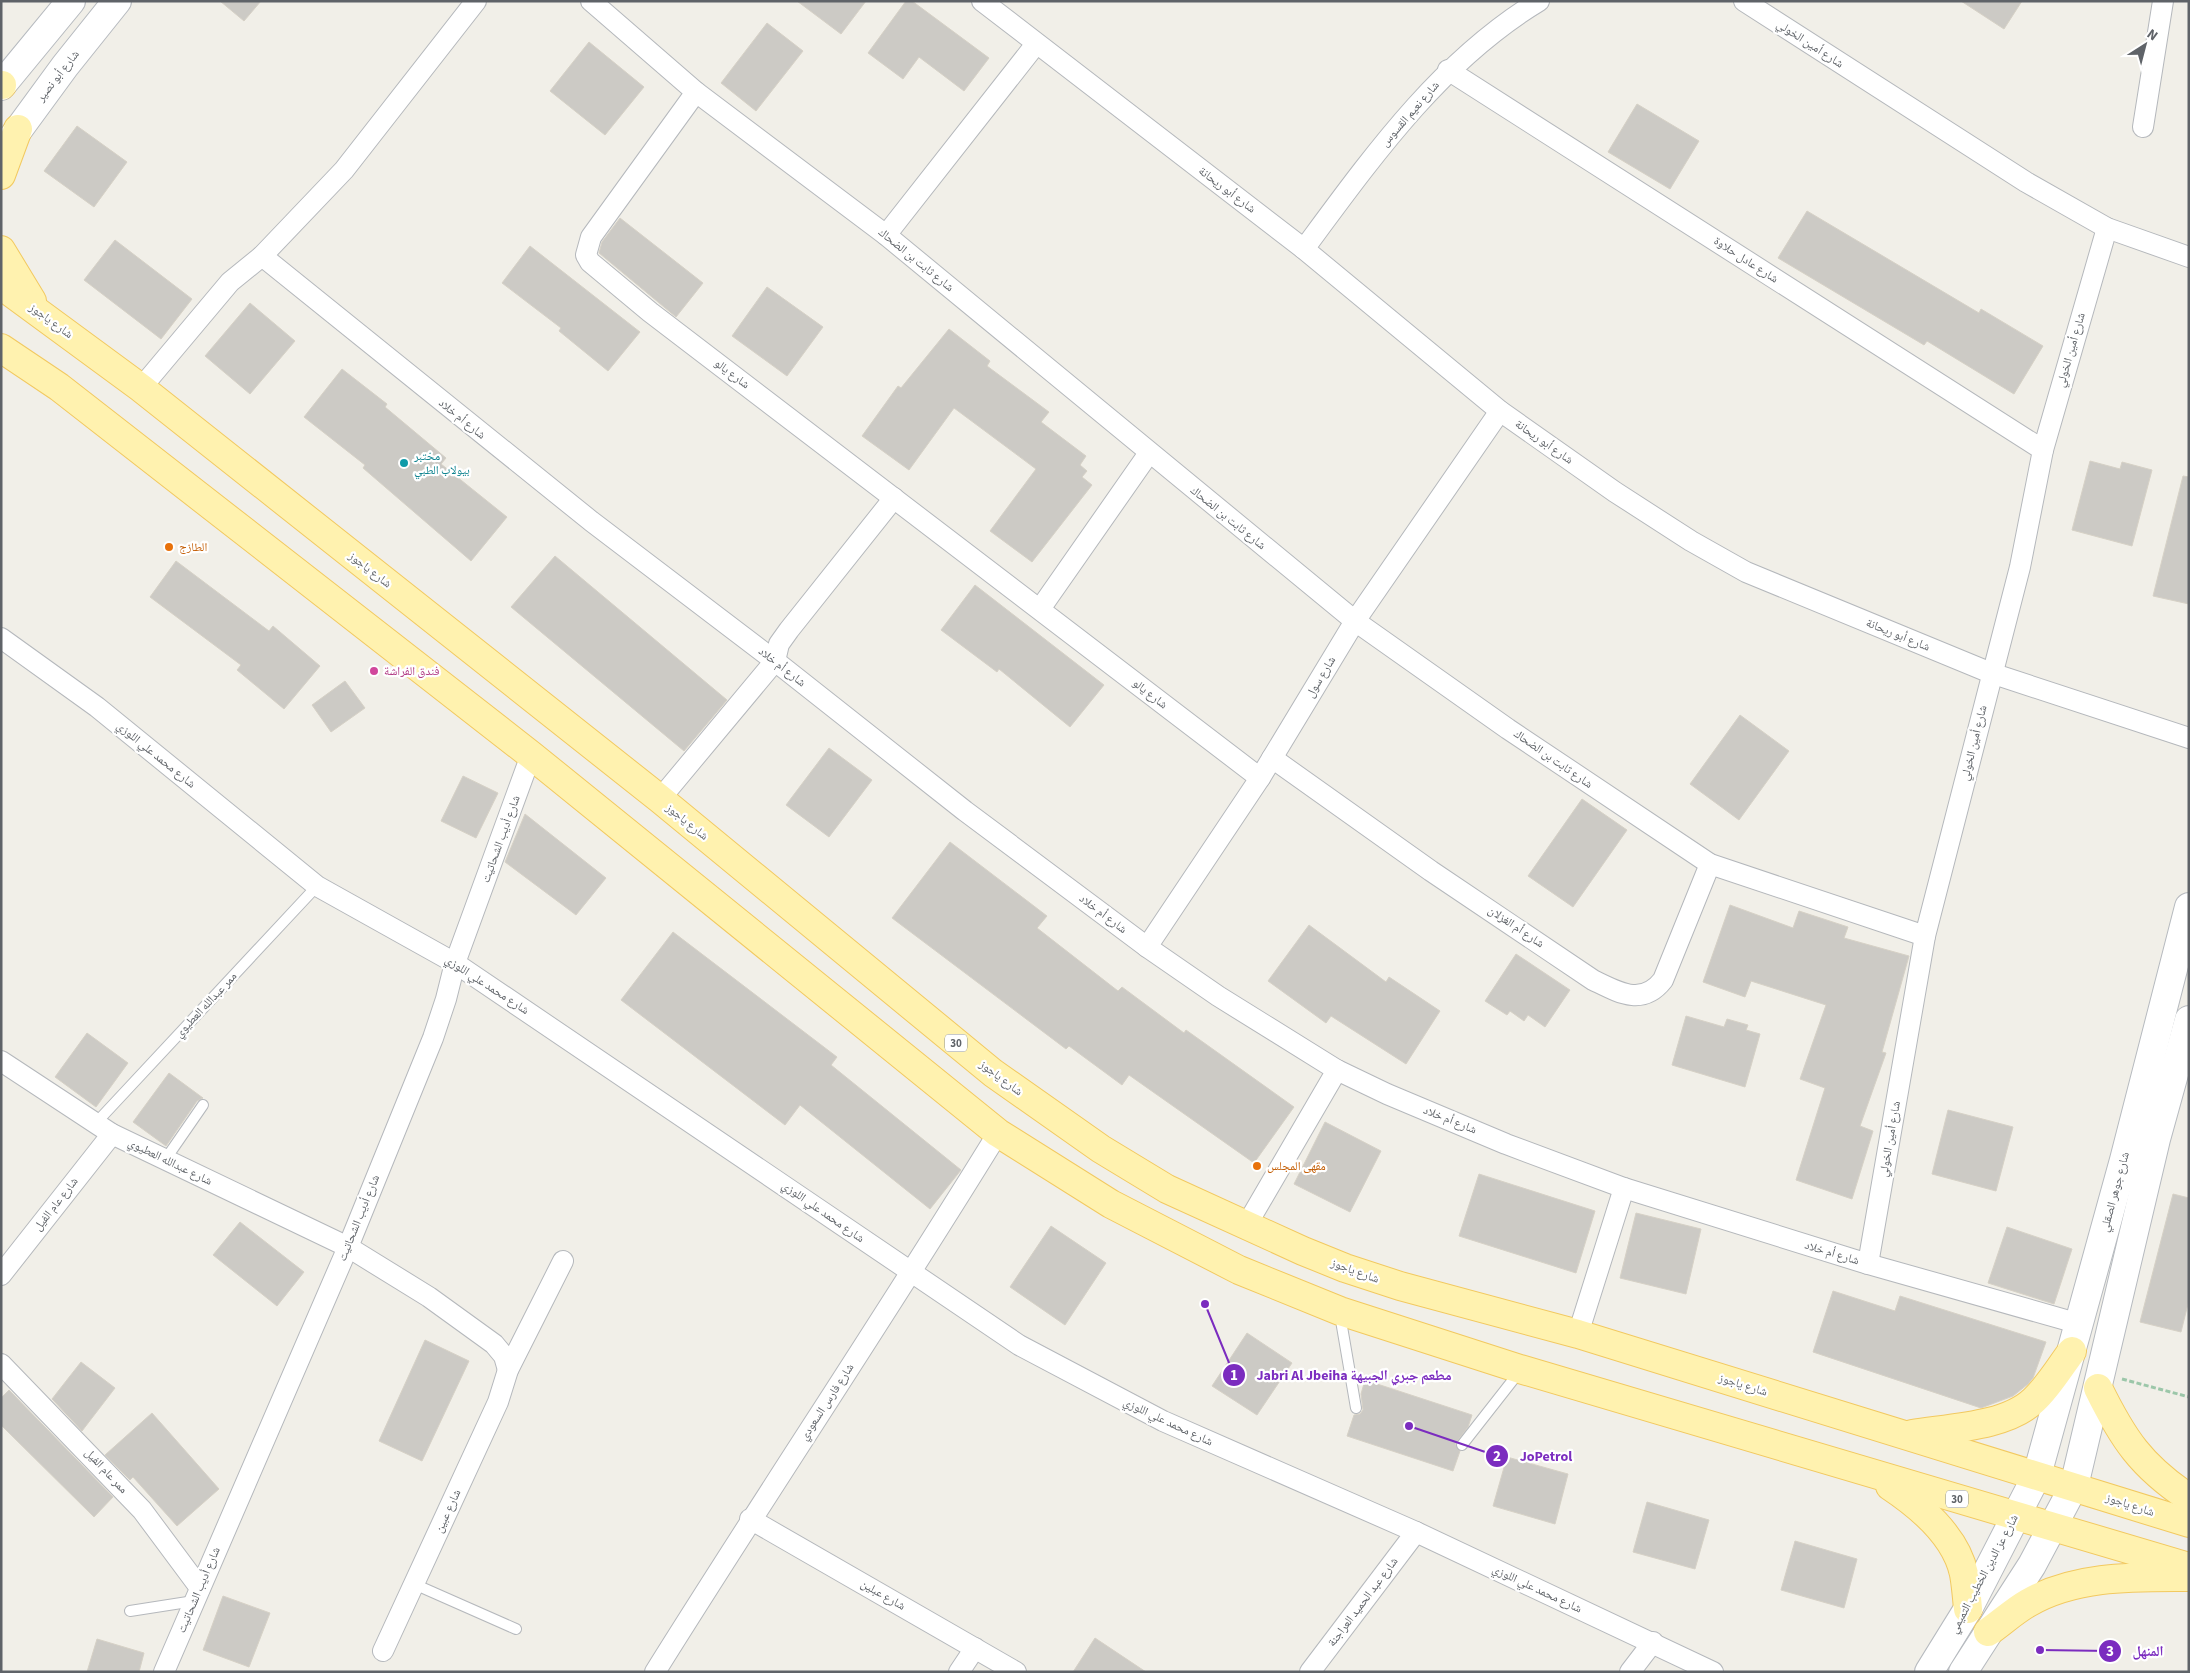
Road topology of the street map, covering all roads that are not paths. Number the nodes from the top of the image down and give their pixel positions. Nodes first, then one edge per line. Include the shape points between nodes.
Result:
1 (71, 1) edge
2 (117, 1) edge
3 (476, 1) edge
4 (591, 1) edge
5 (982, 1) edge
6 (1539, 1) edge
7 (1744, 1) edge
8 (2163, 1) edge
9 (1036, 44) junction
10 (1448, 70) junction
11 (1, 86) edge
12 (696, 92) junction
13 (2143, 127) dead end
14 (18, 129) junction
15 (1, 153) edge
16 (1, 174) edge
17 (2107, 228) junction
18 (886, 235) junction
19 (1304, 249) junction
20 (1, 250) edge
21 (262, 256) junction
22 (2189, 257) edge
23 (1, 285) edge
24 (38, 311) junction
25 (1, 348) edge
26 (1, 366) edge
27 (59, 387) junction
28 (141, 388) junction
29 (1500, 411) junction
30 (2043, 450) junction
31 (1149, 453) junction
32 (894, 498) junction
33 (1040, 609) junction
34 (1355, 621) junction
35 (1, 638) edge
36 (775, 660) junction
37 (1991, 673) junction
38 (2189, 738) edge
39 (531, 755) junction
40 (1272, 758) junction
41 (1260, 778) junction
42 (660, 799) junction
43 (1710, 864) junction
44 (317, 886) junction
45 (2189, 908) edge
46 (1925, 936) junction
47 (1147, 947) junction
48 (455, 963) junction
49 (2189, 1020) edge
50 (1, 1061) edge
51 (1337, 1070) junction
52 (203, 1105) dead end
53 (103, 1129) junction
54 (998, 1133) junction
55 (165, 1160) junction
56 (1624, 1188) junction
57 (1246, 1226) junction
58 (348, 1247) junction
59 (563, 1261) dead end
60 (1868, 1264) junction
61 (912, 1273) junction
62 (1, 1276) edge
63 (1340, 1311) junction
64 (2080, 1324) junction
65 (1578, 1334) junction
66 (2072, 1351) junction
67 (1, 1364) edge
68 (508, 1370) junction
69 (1520, 1370) junction
70 (2100, 1380) junction
71 (1356, 1408) dead end
72 (1906, 1436) junction
73 (1462, 1445) dead end
74 (1860, 1470) junction
75 (2037, 1475) junction
76 (2074, 1486) junction
77 (2189, 1498) edge
78 (2015, 1517) junction
79 (750, 1519) junction
80 (2189, 1523) edge
81 (2053, 1529) junction
82 (1416, 1532) junction
83 (2189, 1567) edge
84 (2189, 1577) edge
85 (414, 1584) junction
86 (197, 1594) junction
87 (1968, 1608) junction
88 (130, 1611) dead end
89 (516, 1629) dead end
90 (1988, 1632) junction
91 (1652, 1642) junction
92 (975, 1648) junction
93 (383, 1651) dead end
94 (164, 1672) edge
95 (655, 1672) edge
96 (959, 1672) edge
97 (1016, 1672) edge
98 (1310, 1672) edge
99 (1630, 1672) edge
100 (1713, 1672) edge
101 (1929, 1672) edge
102 (1963, 1672) edge

1 - 11 street
2 - 14 street, شارع أبو نصير
3 - 21 street via 344,170
4 - 12 street, شارع ثابت بن الضحاك
5 - 9 street, شارع أبو ريحانة
6 - 10 street, شارع نعيم القسوس
7 - 17 street, شارع أمين الخولي via 2018,176
8 - 13 street
9 - 18 street
9 - 19 street, شارع أبو ريحانة
10 - 19 street, شارع نعيم القسوس via 1408,115
10 - 30 street, شارع عادل حلاوة
12 - 18 street, شارع ثابت بن الضحاك
12 - 32 street, شارع يالو via 591,237 586,255 597,269 650,312
14 - 15 street, شارع أبو نصير
14 - 16 main road
17 - 22 street, شارع أمين الخولي
17 - 30 street, شارع أمين الخولي
18 - 31 street, شارع ثابت بن الضحاك
19 - 29 street, شارع أبو ريحانة
20 - 24 main road
21 - 28 street via 230,282
21 - 36 street, شارع أم خلاد via 591,521
23 - 24 main road, شارع ياجوز / 30
24 - 28 main road, شارع ياجوز / 30
25 - 27 main road, 30
26 - 27 main road
27 - 39 main road, 30
28 - 42 main road, شارع ياجوز / 30
29 - 34 street, شارع سول
29 - 37 street, شارع أبو ريحانة via 1615,492 1746,572
30 - 37 street, شارع أمين الخولي via 2020,567
31 - 33 street
31 - 34 street, شارع ثابت بن الضحاك
32 - 33 street, شارع يالو
32 - 36 street via 789,630 779,644
33 - 41 street, شارع يالو
34 - 40 street, شارع سول
34 - 43 street, شارع ثابت بن الضحاك via 1604,795
35 - 44 street, شارع محمد علي اللوزي via 97,707
36 - 42 street
36 - 47 street, شارع أم خلاد via 965,811
37 - 38 street, شارع أبو ريحانة
37 - 46 street, شارع أمين الخولي
39 - 48 street, شارع أديب الشحاتيت
39 - 54 main road, 30
40 - 41 street, شارع سول
40 - 43 street, شارع أم الغزلان via 1430,871 1593,980 1633,996 1647,994 1663,980
41 - 47 street, شارع سول
42 - 57 main road, شارع ياجوز / 30 via 993,1073 1101,1149 1167,1189
43 - 46 street, شارع ثابت بن الضحاك
44 - 48 street, شارع محمد علي اللوزي
44 - 53 lane, ممر عبدالله العطيوي
45 - 64 street, شارع جوهر الصقلي
46 - 60 street, شارع أمين الخولي
47 - 51 street, شارع أم خلاد via 1218,996
48 - 58 street, شارع أديب الشحاتيت via 433,1038
48 - 61 street, شارع محمد علي اللوزي
49 - 70 street via 2156,1139
50 - 53 street, شارع عبدالله العطيوي
51 - 56 street, شارع أم خلاد via 1506,1144
51 - 57 street
52 - 55 lane
53 - 55 street, شارع عبدالله العطيوي
53 - 62 street, شارع عام الفيل
54 - 61 street, شارع فارس السعودي
54 - 63 main road, 30 via 1111,1204 1239,1270
55 - 58 street, شارع عبدالله العطيوي
56 - 60 street, شارع أم خلاد
56 - 65 street
57 - 65 main road, شارع ياجوز / 30 via 1345,1268 1400,1286
58 - 68 street via 429,1297 494,1344 504,1356
58 - 86 street, شارع أديب الشحاتيت
59 - 68 street, شارع عبين
60 - 64 street, شارع أم خلاد
61 - 79 street, شارع فارس السعودي
61 - 82 street, شارع محمد علي اللوزي via 1019,1345 1163,1422
63 - 69 main road, 30
63 - 71 lane
64 - 66 street, شارع جوهر الصقلي
65 - 72 main road, شارع ياجوز / 30
66 - 72 main road via 2034,1400 2010,1416
66 - 75 street, شارع جوهر الصقلي
67 - 86 street, ممر عام الفيل via 142,1510
68 - 85 street, شارع عبين via 498,1402
69 - 73 lane
69 - 74 main road, 30
70 - 76 street
70 - 77 main road via 2116,1425 2138,1456 2163,1481
72 - 75 main road, شارع ياجوز / 30
74 - 78 main road, 30
74 - 87 main road via 1914,1504 1943,1533 1964,1572
75 - 76 main road, شارع ياجوز / 30
75 - 78 street, شارع عز الدين الخطيب التميمي
76 - 80 main road, شارع ياجوز / 30
76 - 81 street
78 - 81 main road, 30
78 - 87 street, شارع عز الدين الخطيب التميمي
79 - 92 street, شارع عبلين
79 - 95 street, شارع فارس السعودي
81 - 83 main road, 30
81 - 90 street
82 - 91 street, شارع محمد علي اللوزي
82 - 98 street, شارع عبد الحميد العراجنة
84 - 90 main road via 2107,1579 2065,1587 2028,1603
85 - 89 lane
85 - 93 street, شارع عبين
86 - 88 lane
86 - 94 street, شارع أديب الشحاتيت
87 - 101 street, شارع عز الدين الخطيب التميمي
90 - 102 street
91 - 99 street
91 - 100 street, شارع محمد علي اللوزي
92 - 96 street
92 - 97 street, شارع عبلين

